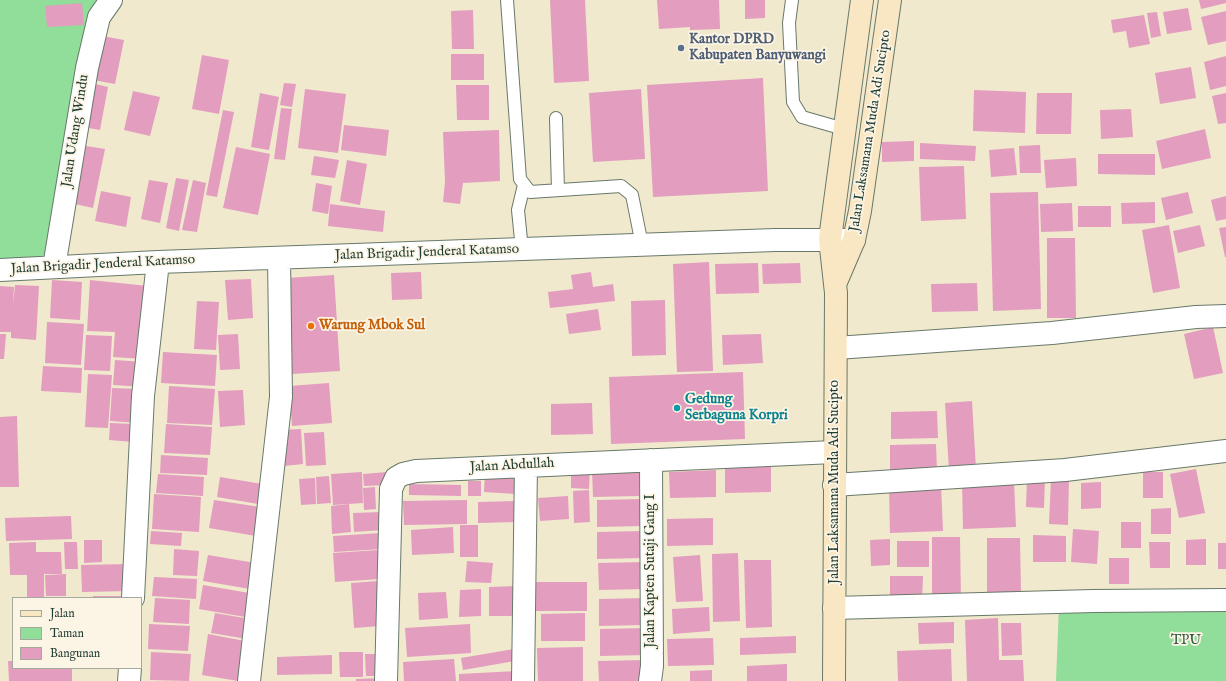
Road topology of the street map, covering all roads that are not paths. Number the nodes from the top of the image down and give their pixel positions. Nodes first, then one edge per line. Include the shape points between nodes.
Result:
1 (111, 0) edge
2 (507, 0) edge
3 (792, 0) edge
4 (862, 0) edge
5 (890, 0) edge
6 (556, 118) dead end
7 (844, 129) junction
8 (524, 185) junction
9 (558, 190) junction
10 (830, 239) junction
11 (854, 240) junction
12 (642, 245) junction
13 (522, 250) junction
14 (279, 258) junction
15 (158, 262) junction
16 (54, 267) junction
17 (0, 270) edge
18 (836, 283) junction
19 (1226, 319) edge
20 (836, 348) junction
21 (1226, 451) edge
22 (834, 452) junction
23 (651, 460) junction
24 (526, 466) junction
25 (834, 485) junction
26 (133, 597) edge
27 (1226, 600) edge
28 (834, 608) junction
29 (130, 669) edge
30 (129, 681) edge
31 (249, 681) edge
32 (386, 681) edge
33 (523, 681) edge
34 (650, 681) edge
35 (834, 681) edge

1 - 16 street, Jalan Udang Windu via 99,17 86,68
2 - 8 lane via 520,179
3 - 7 lane via 789,23 793,102 802,117
4 - 7 main road, Jalan Laksamana Muda Adi Sucipto
5 - 11 main road, Jalan Laksamana Muda Adi Sucipto
6 - 9 lane
7 - 10 main road, Jalan Laksamana Muda Adi Sucipto
8 - 9 lane via 530,192
8 - 13 lane via 518,210
9 - 12 lane via 621,186 632,195
10 - 11 street, Jalan Brigadir Jenderal Katamso
10 - 12 street, Jalan Brigadir Jenderal Katamso
10 - 18 main road, Jalan Laksamana Muda Adi Sucipto
11 - 18 main road, Jalan Laksamana Muda Adi Sucipto
12 - 13 street, Jalan Brigadir Jenderal Katamso
13 - 14 street, Jalan Brigadir Jenderal Katamso
14 - 15 street, Jalan Brigadir Jenderal Katamso
14 - 31 street via 281,397
15 - 16 street, Jalan Brigadir Jenderal Katamso
15 - 26 street via 142,396
16 - 17 street, Jalan Brigadir Jenderal Katamso
18 - 20 main road, Jalan Laksamana Muda Adi Sucipto
19 - 20 street via 1196,317 1052,333
20 - 22 main road, Jalan Laksamana Muda Adi Sucipto
21 - 25 street via 1065,470
22 - 23 street, Jalan Abdullah
22 - 25 main road, Jalan Laksamana Muda Adi Sucipto
23 - 24 street, Jalan Abdullah
23 - 34 street, Jalan Kapten Sutaji Gang I
24 - 32 street, Jalan Abdullah via 416,471 396,478 391,489
24 - 33 street
25 - 28 main road, Jalan Laksamana Muda Adi Sucipto
27 - 28 street
28 - 35 main road, Jalan Laksamana Muda Adi Sucipto
29 - 30 street

